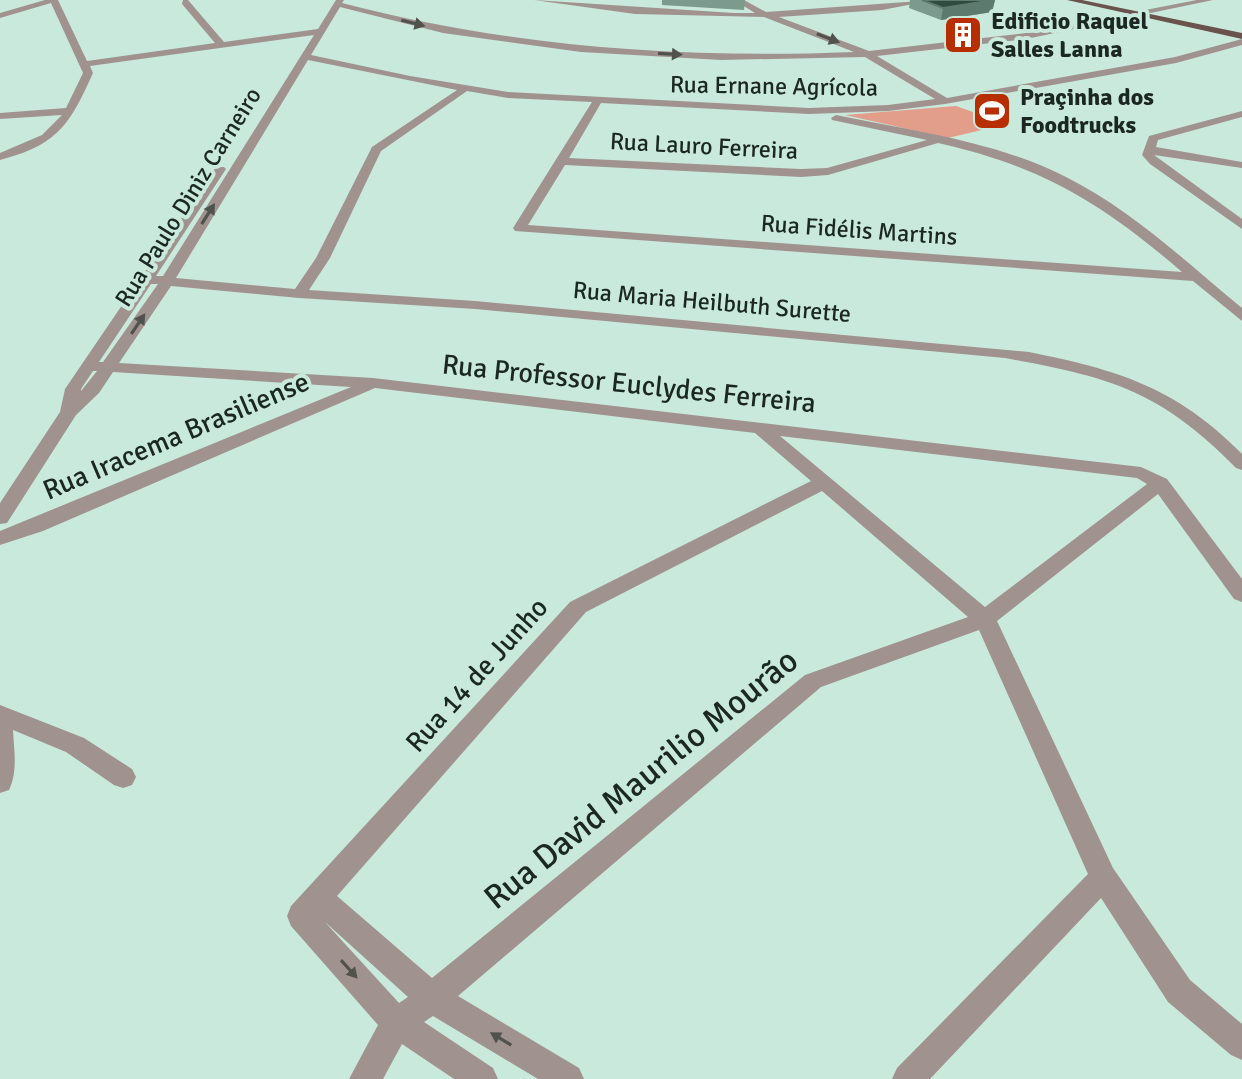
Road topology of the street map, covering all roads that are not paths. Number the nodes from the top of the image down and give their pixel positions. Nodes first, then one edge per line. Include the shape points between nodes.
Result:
1 (53, 0) edge
2 (538, 0) edge
3 (738, 0) edge
4 (930, 0) edge
5 (1071, 0) edge
6 (1087, 0) edge
7 (1209, 0) edge
8 (335, 1) edge
9 (185, 2) dead end
10 (1142, 13) junction
11 (763, 14) junction
12 (0, 16) edge
13 (321, 31) junction
14 (307, 32) junction
15 (1242, 34) edge
16 (1242, 42) edge
17 (221, 44) junction
18 (866, 53) junction
19 (304, 56) junction
20 (85, 64) junction
21 (272, 85) dead end
22 (464, 89) junction
23 (945, 101) junction
24 (597, 102) junction
25 (72, 111) junction
26 (809, 111) junction
27 (1242, 114) edge
28 (0, 116) edge
29 (937, 141) junction
30 (1149, 149) junction
31 (230, 151) dead end
32 (0, 157) edge
33 (562, 161) junction
34 (1242, 165) edge
35 (215, 177) junction
36 (230, 177) junction
37 (1242, 225) edge
38 (1195, 277) junction
39 (148, 279) junction
40 (167, 281) junction
41 (299, 294) junction
42 (1242, 316) edge
43 (88, 366) junction
44 (109, 368) junction
45 (373, 383) junction
46 (69, 412) junction
47 (757, 426) junction
48 (1242, 464) edge
49 (822, 483) junction
50 (1160, 483) junction
51 (0, 518) edge
52 (0, 538) edge
53 (1242, 594) edge
54 (985, 619) junction
55 (0, 716) edge
56 (123, 777) dead end
57 (0, 782) edge
58 (1103, 877) junction
59 (310, 907) junction
60 (432, 998) junction
61 (397, 1023) junction
62 (1242, 1044) edge
63 (365, 1079) edge
64 (482, 1079) edge
65 (568, 1079) edge
66 (908, 1079) edge

1 - 12 street
1 - 20 street via 58,22
2 - 11 street via 625,10
3 - 11 street
4 - 11 street
5 - 10 main road
6 - 10 main road
7 - 10 street
8 - 13 street, Rua Paulo Diniz Carneiro
8 - 14 street, Rua Paulo Diniz Carneiro
8 -> 18 street via 452,32 596,50 731,56
9 - 17 street
10 - 15 main road
10 - 18 street via 1003,40
11 -> 18 street
13 - 14 street
13 - 19 street, Rua Paulo Diniz Carneiro
14 - 17 street
14 - 21 street, Rua Paulo Diniz Carneiro
16 - 23 street, Rua Ernane Agrícola via 1176,60
17 - 20 street
18 - 23 street
19 - 22 street, Rua Ernane Agrícola
19 - 36 street, Rua Paulo Diniz Carneiro
20 - 25 street via 88,73
22 - 24 street, Rua Ernane Agrícola
22 - 41 street via 376,149 323,258
23 - 26 street, Rua Ernane Agrícola
24 - 26 street, Rua Ernane Agrícola
24 - 33 street
25 - 28 street
25 - 32 street via 40,144
26 - 29 street
27 - 30 street via 1153,138
29 - 33 street, Rua Lauro Ferreira via 828,171 801,173
29 - 38 street via 1059,177 1093,197
30 - 34 street
30 - 37 street via 1154,162
31 - 35 street, Rua Paulo Diniz Carneiro
33 - 38 street, Rua Fidélis Martins via 520,228
35 - 36 street
35 - 39 street, Rua Paulo Diniz Carneiro
40 -> 36 street, Rua Paulo Diniz Carneiro
38 - 42 street
39 - 40 street, Rua Maria Heilbuth Surette
39 - 43 street, Rua Paulo Diniz Carneiro
40 - 41 street, Rua Maria Heilbuth Surette
44 -> 40 street, Rua Paulo Diniz Carneiro
41 - 48 street, Rua Maria Heilbuth Surette via 916,343 1062,363 1134,385 1191,416
43 - 44 street, Rua Professor Euclydes Ferreira
43 - 46 street, Rua Paulo Diniz Carneiro via 73,389
44 - 45 street, Rua Professor Euclydes Ferreira
44 - 46 street, Rua Paulo Diniz Carneiro
45 - 47 street, Rua Professor Euclydes Ferreira
45 - 52 street, Rua Iracema Brasiliense
46 - 51 street, Rua Paulo Diniz Carneiro
47 - 49 street
47 - 50 street, Rua Professor Euclydes Ferreira via 1141,473
49 - 54 street
49 - 59 street, Rua 14 de Junho via 578,607
50 - 53 street
50 - 54 street, Rua David Maurilio Mourão
54 - 58 street
54 - 60 street, Rua David Maurilio Mourão via 813,681
55 - 56 street via 75,745
55 - 57 street
58 - 62 street via 1179,991
58 - 66 street
59 - 60 street
59 -> 61 street
60 - 61 street, Rua David Maurilio Mourão
65 -> 60 street
61 - 63 street, Rua David Maurilio Mourão
61 - 64 street

